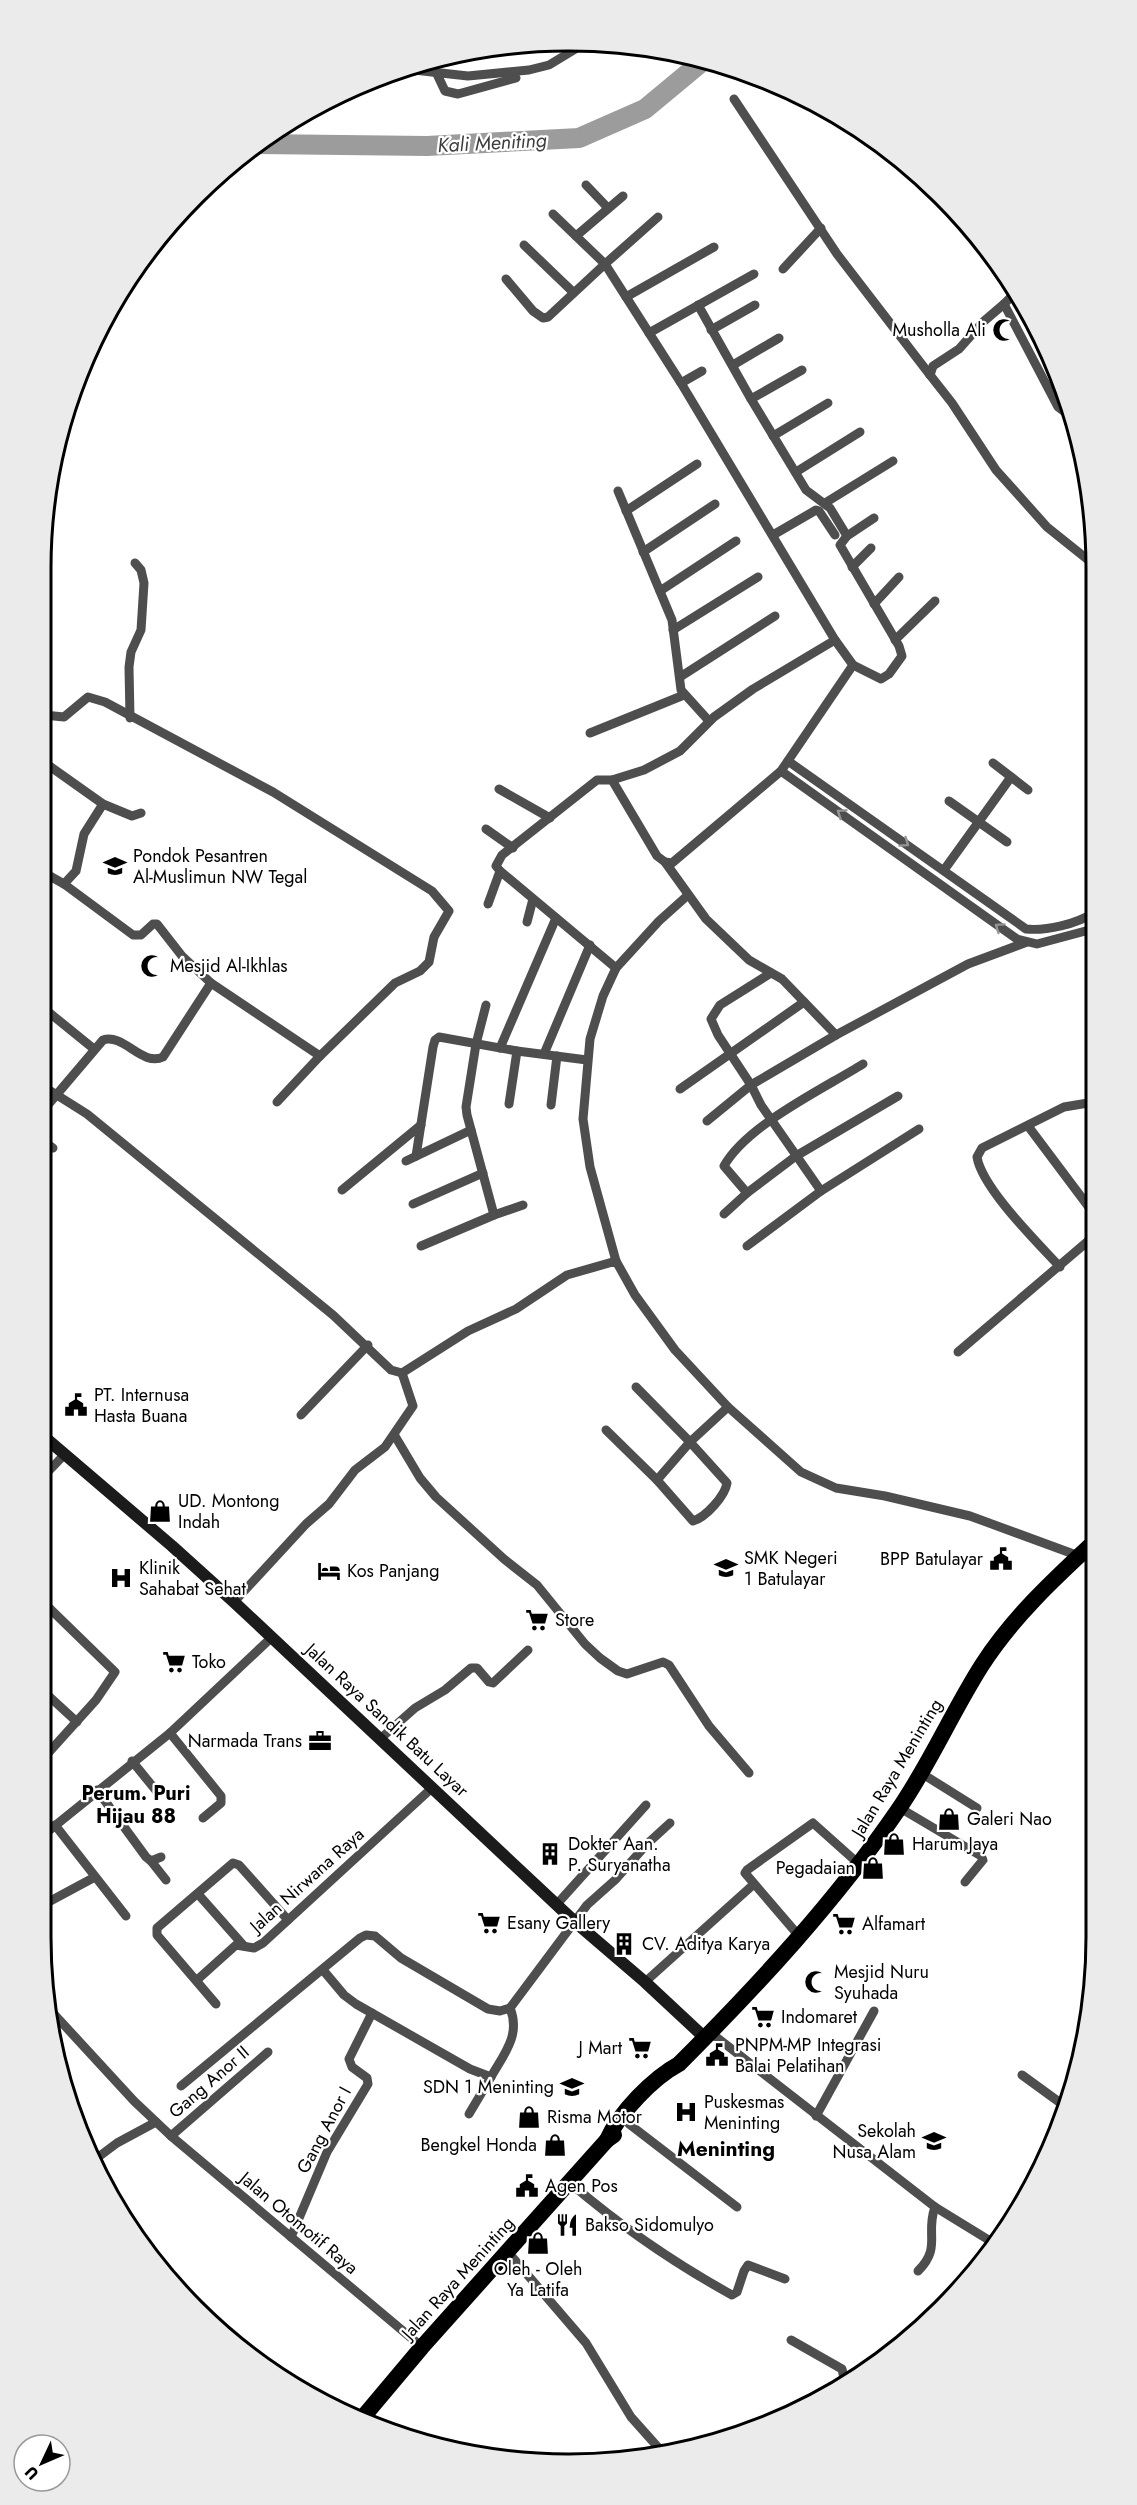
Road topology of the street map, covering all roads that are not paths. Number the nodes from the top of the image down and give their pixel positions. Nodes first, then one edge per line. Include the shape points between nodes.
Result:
1 (573, 51) edge
2 (434, 69) edge
3 (432, 70) edge
4 (516, 78) dead end
5 (734, 99) dead end
6 (586, 185) dead end
7 (623, 196) dead end
8 (608, 208) junction
9 (553, 214) dead end
10 (658, 217) dead end
11 (821, 228) junction
12 (576, 236) junction
13 (524, 245) dead end
14 (714, 247) dead end
15 (605, 264) junction
16 (783, 269) dead end
17 (754, 274) dead end
18 (506, 279) dead end
19 (573, 292) junction
20 (626, 297) junction
21 (1010, 298) edge
22 (698, 304) junction
23 (1004, 304) junction
24 (755, 305) dead end
25 (711, 330) junction
26 (649, 333) junction
27 (779, 338) dead end
28 (733, 365) junction
29 (802, 370) dead end
30 (702, 371) dead end
31 (930, 375) junction
32 (681, 382) junction
33 (751, 399) junction
34 (828, 403) dead end
35 (1061, 409) edge
36 (860, 432) dead end
37 (773, 436) junction
38 (893, 461) dead end
39 (697, 464) dead end
40 (796, 472) junction
41 (618, 491) dead end
42 (825, 503) junction
43 (715, 504) dead end
44 (626, 511) junction
45 (874, 518) dead end
46 (773, 535) junction
47 (835, 535) dead end
48 (847, 536) junction
49 (736, 541) dead end
50 (871, 548) dead end
51 (644, 552) junction
52 (1086, 558) edge
53 (135, 563) dead end
54 (852, 567) junction
55 (758, 577) dead end
56 (899, 577) dead end
57 (660, 591) junction
58 (935, 601) dead end
59 (874, 604) junction
60 (775, 616) dead end
61 (673, 630) junction
62 (835, 640) junction
63 (895, 640) junction
64 (853, 665) junction
65 (680, 677) junction
66 (684, 695) junction
67 (51, 716) edge
68 (130, 718) junction
69 (709, 721) junction
70 (590, 733) dead end
71 (788, 761) junction
72 (993, 763) dead end
73 (51, 768) edge
74 (781, 771) junction
75 (1011, 777) junction
76 (612, 780) junction
77 (500, 789) dead end
78 (1028, 790) dead end
79 (949, 801) dead end
80 (102, 804) junction
81 (141, 813) dead end
82 (550, 818) junction
83 (869, 818) junction
84 (978, 822) junction
85 (863, 828) junction
86 (486, 829) dead end
87 (1006, 842) dead end
88 (513, 848) junction
89 (665, 862) junction
90 (944, 870) junction
91 (500, 871) junction
92 (51, 877) edge
93 (64, 884) junction
94 (688, 895) junction
95 (980, 896) junction
96 (533, 899) junction
97 (488, 904) dead end
98 (971, 908) junction
99 (1086, 916) edge
100 (556, 918) junction
101 (527, 922) dead end
102 (1086, 931) edge
103 (1027, 942) junction
104 (590, 945) junction
105 (616, 968) junction
106 (771, 973) junction
107 (211, 983) junction
108 (804, 1002) junction
109 (486, 1005) dead end
110 (51, 1015) edge
111 (836, 1035) junction
112 (476, 1044) junction
113 (500, 1048) junction
114 (94, 1049) junction
115 (517, 1051) junction
116 (544, 1054) junction
117 (730, 1054) junction
118 (320, 1056) junction
119 (556, 1056) junction
120 (587, 1060) junction
121 (863, 1064) dead end
122 (751, 1085) junction
123 (680, 1089) dead end
124 (51, 1090) edge
125 (58, 1094) junction
126 (898, 1096) dead end
127 (51, 1101) edge
128 (278, 1102) dead end
129 (1086, 1103) edge
130 (509, 1104) dead end
131 (551, 1105) dead end
132 (772, 1120) junction
133 (707, 1121) dead end
134 (421, 1125) junction
135 (1028, 1126) junction
136 (919, 1129) dead end
137 (471, 1130) junction
138 (416, 1156) junction
139 (796, 1156) junction
140 (406, 1161) dead end
141 (483, 1173) junction
142 (342, 1190) dead end
143 (821, 1191) junction
144 (747, 1193) junction
145 (1086, 1203) edge
146 (413, 1204) dead end
147 (523, 1205) dead end
148 (724, 1214) dead end
149 (494, 1215) junction
150 (1086, 1243) edge
151 (421, 1246) dead end
152 (747, 1246) dead end
153 (616, 1261) junction
154 (1060, 1267) junction
155 (368, 1345) junction
156 (958, 1353) dead end
157 (402, 1373) junction
158 (636, 1387) dead end
159 (728, 1407) junction
160 (301, 1415) dead end
161 (606, 1430) dead end
162 (395, 1436) junction
163 (690, 1442) junction
164 (51, 1443) edge
165 (65, 1454) junction
166 (51, 1468) edge
167 (657, 1480) junction
168 (1086, 1550) edge
169 (1080, 1556) junction
170 (234, 1602) junction
171 (51, 1611) edge
172 (271, 1638) junction
173 (528, 1650) dead end
174 (51, 1699) edge
175 (77, 1722) junction
176 (170, 1732) junction
177 (380, 1738) junction
178 (51, 1748) edge
179 (132, 1761) junction
180 (749, 1773) dead end
181 (921, 1773) junction
182 (433, 1787) junction
183 (97, 1790) junction
184 (158, 1793) dead end
185 (646, 1805) dead end
186 (900, 1808) junction
187 (977, 1808) dead end
188 (203, 1818) dead end
189 (670, 1823) dead end
190 (56, 1825) junction
191 (51, 1829) edge
192 (161, 1857) dead end
193 (151, 1861) junction
194 (860, 1865) junction
195 (95, 1877) junction
196 (166, 1880) dead end
197 (965, 1882) dead end
198 (754, 1884) junction
199 (198, 1894) junction
200 (51, 1900) edge
201 (557, 1904) junction
202 (126, 1916) dead end
203 (288, 1920) junction
204 (575, 1922) junction
205 (799, 1936) junction
206 (244, 1946) junction
207 (323, 1970) junction
208 (197, 1980) junction
209 (645, 1982) junction
210 (216, 2004) dead end
211 (510, 2008) junction
212 (874, 2011) dead end
213 (372, 2013) junction
214 (58, 2018) edge
215 (708, 2035) junction
216 (268, 2052) dead end
217 (679, 2064) junction
218 (1022, 2075) dead end
219 (491, 2077) junction
220 (182, 2086) dead end
221 (1059, 2102) edge
222 (469, 2114) dead end
223 (816, 2115) junction
224 (156, 2122) junction
225 (629, 2124) junction
226 (171, 2136) junction
227 (607, 2140) junction
228 (100, 2155) edge
229 (569, 2182) junction
230 (737, 2207) dead end
231 (935, 2207) junction
232 (291, 2237) junction
233 (988, 2240) edge
234 (507, 2251) junction
235 (918, 2271) dead end
236 (785, 2279) dead end
237 (791, 2340) dead end
238 (422, 2347) junction
239 (843, 2375) edge
240 (366, 2413) edge
241 (657, 2446) edge

1 - 2 street via 549,65 529,70 476,75
3 - 4 street via 445,91 458,94
5 - 11 street
6 - 8 street
7 - 8 street
8 - 12 street
9 - 12 street
10 - 15 street
11 - 16 street
11 - 31 street via 849,271
12 - 15 street
13 - 19 street
14 - 20 street
15 - 19 street
15 - 20 street
17 - 22 street
18 - 19 street via 543,318
20 - 26 street
21 - 23 street
22 - 25 street
22 - 26 street
23 - 31 street via 960,349 933,366
23 - 35 street
24 - 25 street
25 - 28 street
26 - 32 street
27 - 28 street
28 - 33 street
29 - 33 street
30 - 32 street
31 - 52 street via 996,470 1047,527
32 - 46 street
33 - 37 street
34 - 37 street
36 - 40 street
37 - 40 street
38 - 42 street
39 - 44 street
40 - 42 street via 810,494
41 - 44 street
42 - 48 street
43 - 51 street
44 - 51 street
45 - 48 street
46 - 47 street via 818,510
46 - 62 street
48 - 54 street via 840,545
49 - 57 street
50 - 54 street
51 - 57 street
53 - 68 street via 144,583 140,633 129,667
54 - 59 street
55 - 61 street
56 - 59 street
57 - 61 street
58 - 63 street
59 - 63 street
60 - 65 street
61 - 65 street
62 - 64 street
62 - 69 street
63 - 64 street via 902,656 886,677 877,678
64 - 71 street
65 - 66 street
66 - 69 street
66 - 70 street
67 - 68 street via 64,717 88,697 105,702
68 - 118 street via 273,792 432,891 448,908 434,937 429,962 395,983
69 - 76 street via 680,752
71 - 74 street
71 - 83 street
72 - 75 street
73 - 80 street
85 -> 74 street
74 - 89 street via 672,863
75 - 78 street
75 - 84 street
76 - 82 street via 597,780
76 - 89 street via 657,856
77 - 82 street
79 - 84 street
80 - 81 street via 133,817
80 - 93 street via 82,839 76,872
82 - 88 street
83 - 85 street
83 -> 90 street
84 - 87 street
84 - 90 street
85 - 98 street
86 - 88 street
88 - 91 street via 498,861
89 - 94 street
90 - 95 street
91 - 96 street
91 - 97 street
92 - 93 street
93 - 107 street via 133,935 141,935 157,924 182,956
94 - 105 street
94 - 106 street via 706,919 749,960
95 - 98 street
95 - 99 street via 1026,929
96 - 100 street
96 - 101 street
103 -> 98 street
100 - 104 street
100 - 113 street
102 - 103 street via 1037,944
103 - 111 street via 968,964
104 - 105 street
104 - 116 street
105 - 120 street via 594,1021
106 - 108 street
106 - 117 street via 720,1005 711,1019
107 - 114 street via 161,1058 153,1059 108,1038
107 - 118 street
108 - 111 street
108 - 117 street
109 - 112 street
110 - 114 street
111 - 122 street
112 - 113 street
112 - 134 street via 439,1037 435,1040
112 - 137 street via 466,1107
113 - 115 street
114 - 125 street
115 - 116 street
115 - 130 street
116 - 119 street
117 - 122 street
117 - 123 street
118 - 128 street
119 - 120 street
119 - 131 street
120 - 153 street via 583,1119 588,1157
121 - 132 street
122 - 132 street
122 - 133 street
124 - 125 street
125 - 127 street
125 - 155 street
126 - 139 street
129 - 135 street via 1064,1107
132 - 139 street
132 - 144 street via 732,1153 724,1166
134 - 138 street
134 - 142 street
135 - 145 street
135 - 154 street via 982,1148 977,1156 979,1166 1027,1232
136 - 143 street
137 - 138 street
137 - 141 street
138 - 140 street
139 - 143 street
139 - 144 street
141 - 146 street
141 - 149 street
143 - 152 street
144 - 148 street
147 - 149 street
149 - 151 street
150 - 154 street
153 - 157 street via 567,1275 516,1310 468,1331
153 - 159 street via 661,1332
154 - 156 street
155 - 157 street via 391,1370
155 - 160 street
157 - 162 street via 413,1406
158 - 163 street
159 - 163 street
159 - 169 street via 789,1463 821,1483 970,1516
161 - 167 street
162 - 170 street via 354,1470 329,1504
162 - 180 street via 436,1497 537,1585 600,1658 627,1674 663,1662 669,1665 703,1718
163 - 167 street
163 - 167 street via 727,1483 726,1491 693,1521
164 - 165 main road, Jalan Raya Sandik Batu Layar
165 - 166 street
165 - 170 main road, Jalan Raya Sandik Batu Layar
168 - 169 highway, Jalan Raya Meninting
169 - 181 highway, Jalan Raya Meninting via 1007,1630 954,1712
170 - 172 main road, Jalan Raya Sandik Batu Layar
171 - 175 street via 115,1672
172 - 176 street
172 - 177 main road, Jalan Raya Sandik Batu Layar
173 - 177 street via 493,1683 477,1668 471,1668
174 - 175 street
175 - 178 street
176 - 179 street
176 - 188 street via 221,1796 220,1803
177 - 182 main road, Jalan Raya Sandik Batu Layar
179 - 183 street
179 - 184 street
181 - 186 highway, Jalan Raya Meninting
181 - 187 street
182 - 201 main road, Jalan Raya Sandik Batu Layar
182 - 203 street, Jalan Nirwana Raya
183 - 190 street
183 - 193 street
185 - 201 street
186 - 194 highway, Jalan Raya Meninting
186 - 197 street via 981,1856 983,1860
189 - 204 street via 587,1905
190 - 191 street
190 - 195 street
192 - 193 street
193 - 196 street
194 - 198 street via 813,1824 745,1873
194 - 205 highway, Jalan Raya Meninting
195 - 200 street
195 - 202 street
198 - 205 street
198 - 209 street
199 - 203 street via 233,1863
199 - 206 street
199 - 208 street via 156,1931
201 - 204 main road, Jalan Raya Sandik Batu Layar
203 - 206 street, Jalan Nirwana Raya via 260,1945
204 - 209 main road, Jalan Raya Sandik Batu Layar
204 - 211 street
205 - 215 highway, Jalan Raya Meninting
206 - 208 street, Jalan Nirwana Raya via 236,1946
207 - 211 street via 360,1938 371,1935 401,1958 488,2009
207 - 213 street via 344,1995
207 - 220 street
208 - 210 street
209 - 215 main road, Jalan Raya Sandik Batu Layar
211 - 219 street via 513,2038
212 - 223 street
213 - 219 street
213 - 232 street, Gang Anor I via 350,2059 352,2067 368,2083 327,2152
214 - 224 street, Jalan Otomotif Raya
215 - 217 highway, Jalan Raya Meninting
215 - 223 street
216 - 226 street, Gang Anor II
217 - 225 highway, Jalan Raya Meninting via 671,2079
217 - 227 highway, Jalan Raya Meninting via 664,2072 618,2120
218 - 221 street
219 - 222 street
223 - 231 street
224 - 226 street, Jalan Otomotif Raya
224 - 228 street
225 - 227 highway, Jalan Raya Meninting
225 - 230 street
226 - 232 street, Jalan Otomotif Raya
227 - 229 highway, Jalan Raya Meninting
229 - 234 highway, Jalan Raya Meninting
229 - 236 street via 617,2222 732,2295 748,2265
231 - 233 street
231 - 235 street via 931,2256
232 - 238 street, Jalan Otomotif Raya
234 - 238 highway, Jalan Raya Meninting
234 - 241 street via 586,2343 631,2417
237 - 239 street via 842,2369
238 - 240 highway, Jalan Raya Meninting

